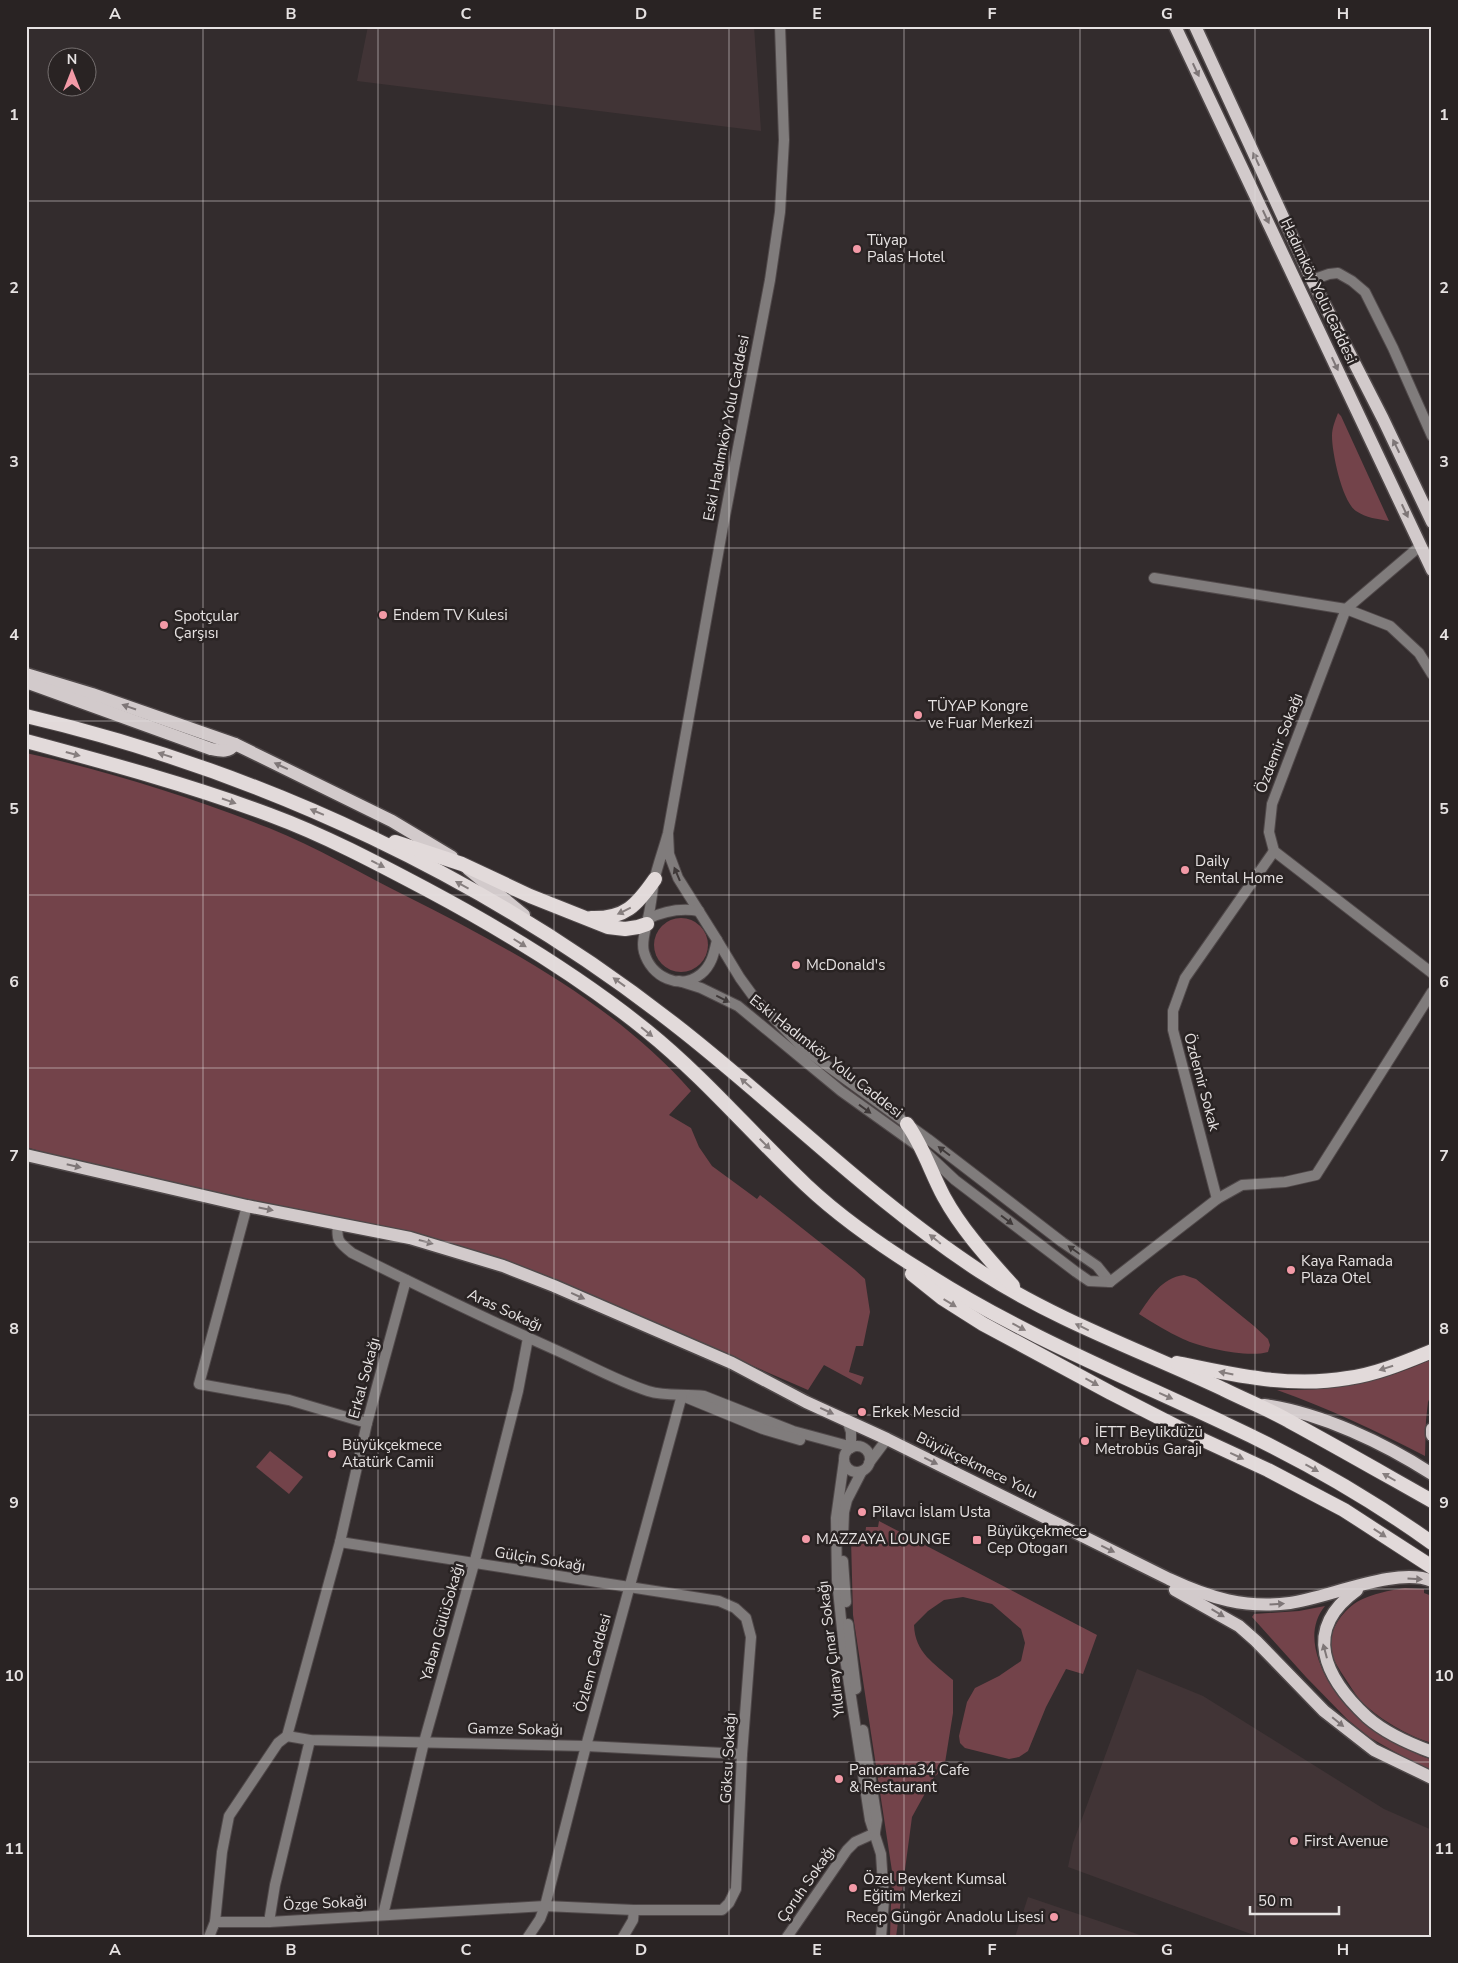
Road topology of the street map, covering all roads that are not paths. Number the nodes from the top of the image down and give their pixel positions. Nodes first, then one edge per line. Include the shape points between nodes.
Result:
1 (780, 26) edge
2 (1175, 26) edge
3 (1195, 26) edge
4 (1312, 280) junction
5 (1432, 436) edge
6 (1432, 522) edge
7 (1420, 546) junction
8 (1432, 570) edge
9 (1154, 578) dead end
10 (1346, 608) junction
11 (26, 674) edge
12 (1432, 674) edge
13 (26, 682) edge
14 (26, 716) edge
15 (26, 741) edge
16 (235, 744) junction
17 (668, 833) junction
18 (366, 834) junction
19 (1274, 851) junction
20 (462, 864) junction
21 (655, 879) junction
22 (699, 911) junction
23 (580, 916) junction
24 (647, 922) junction
25 (550, 935) junction
26 (717, 940) junction
27 (1432, 973) edge
28 (678, 981) junction
29 (1432, 992) edge
30 (848, 1081) junction
31 (841, 1091) junction
32 (907, 1124) junction
33 (922, 1149) junction
34 (26, 1155) edge
35 (997, 1190) junction
36 (978, 1198) junction
37 (1217, 1199) junction
38 (247, 1206) junction
39 (338, 1223) junction
40 (887, 1248) junction
41 (406, 1280) junction
42 (1110, 1282) junction
43 (1020, 1294) junction
44 (528, 1338) junction
45 (1432, 1351) edge
46 (1142, 1355) junction
47 (682, 1395) junction
48 (1252, 1404) junction
49 (847, 1420) junction
50 (367, 1423) junction
51 (1432, 1429) edge
52 (1432, 1435) edge
53 (888, 1439) junction
54 (847, 1452) junction
55 (866, 1467) junction
56 (1432, 1474) edge
57 (841, 1480) junction
58 (854, 1490) junction
59 (1432, 1501) edge
60 (340, 1542) junction
61 (1432, 1543) edge
62 (1132, 1561) junction
63 (474, 1564) junction
64 (1432, 1568) edge
65 (1432, 1581) edge
66 (1363, 1586) junction
67 (629, 1588) junction
68 (735, 1608) joint
69 (287, 1736) junction
70 (310, 1740) junction
71 (424, 1742) junction
72 (586, 1746) junction
73 (1432, 1752) edge
74 (742, 1754) junction
75 (1432, 1778) edge
76 (875, 1833) junction
77 (545, 1906) junction
78 (634, 1910) junction
79 (722, 1910) joint
80 (383, 1915) junction
81 (216, 1922) junction
82 (269, 1922) junction
83 (210, 1937) edge
84 (528, 1937) edge
85 (623, 1937) edge
86 (787, 1937) edge
87 (881, 1937) edge

1 - 17 street, Eski Hadımköy Yolu Caddesi via 784,140 780,212
2 -> 7 main road, Hadımköy Yolu Caddesi
4 -> 3 main road, Hadımköy Yolu Caddesi
4 - 5 street via 1338,273 1365,292
6 -> 4 main road, Hadımköy Yolu Caddesi
7 - 8 main road, Hadımköy Yolu Caddesi
7 - 10 street, Özdemir Sokağı
9 - 10 street
10 - 12 street via 1390,626 1419,653
10 - 19 street, Özdemir Sokağı via 1272,804 1269,832
16 -> 11 main road
13 - 16 main road via 211,749 226,751
18 -> 14 highway via 296,802 199,766 80,729
15 -> 40 highway via 148,774 272,816 359,854 499,930 585,985 646,1030 699,1076 806,1185
20 -> 16 main road via 392,821
17 - 21 street, Eski Hadımköy Yolu Caddesi
22 -> 17 street, Eski Hadımköy Yolu Caddesi via 678,878 669,854
18 - 20 highway
25 -> 18 highway
19 - 27 street
19 - 37 street, Özdemir Sokak via 1184,978 1174,1011 1173,1030
20 - 23 highway
20 - 25 main road
21 -> 23 highway via 640,900 621,914 601,918
21 - 24 street, Eski Hadımköy Yolu Caddesi
22 - 24 street via 679,909 656,915
22 - 26 street, Eski Hadımköy Yolu Caddesi
23 - 24 highway via 608,927 625,929
24 - 28 street, Eski Hadımköy Yolu Caddesi via 643,939 649,965 669,980
43 -> 25 highway via 944,1247 683,1031
26 - 28 street via 714,956 703,973 692,980
26 - 30 street, Eski Hadımköy Yolu Caddesi via 740,978 768,1013 804,1049
28 -> 31 street, Eski Hadımköy Yolu Caddesi via 738,1006
29 - 37 street via 1316,1175 1242,1186
30 - 31 street
30 - 32 street, Eski Hadımköy Yolu Caddesi
31 -> 33 street, Eski Hadımköy Yolu Caddesi
32 - 33 highway
35 -> 32 street, Eski Hadımköy Yolu Caddesi
33 - 36 street, Eski Hadımköy Yolu Caddesi
33 - 43 highway via 967,1233
34 -> 38 main road, Büyükçekmece Yolu
35 - 36 street
42 -> 35 street, Eski Hadımköy Yolu Caddesi via 1096,1266
36 -> 42 street, Eski Hadımköy Yolu Caddesi via 1089,1281
37 - 42 street
38 -> 39 main road, Büyükçekmece Yolu
38 - 50 street via 199,1384 289,1400
39 - 41 street, Aras Sokağı via 336,1237 341,1245
39 -> 49 main road, Büyükçekmece Yolu via 456,1250 511,1269 732,1364
40 -> 61 highway via 975,1304 1022,1329 1283,1452
40 -> 64 highway via 900,1264 942,1298 983,1324 1111,1393 1313,1493
41 - 44 street, Aras Sokağı
41 - 50 street, Erkal Sokağı
46 -> 43 highway
44 - 47 street, Aras Sokağı via 648,1391
44 - 63 street, Yaban GülüSokağı via 518,1391
45 -> 46 highway via 1373,1373 1318,1381 1279,1382
46 - 48 highway
47 - 54 street, Aras Sokağı via 704,1396 793,1431 845,1445
47 - 67 street, Özlem Caddesi
48 - 56 main road via 1296,1411 1329,1422
59 -> 48 highway via 1288,1420
49 - 53 main road, Büyükçekmece Yolu
49 - 54 street, Yıldıray Çınar Sokağı via 851,1432
50 - 60 street, Erkal Sokağı
51 - 52 main road
53 - 55 street, Yıldıray Çınar Sokağı
53 -> 62 main road, Büyükçekmece Yolu
54 - 55 street via 850,1469 856,1472
54 - 55 street via 864,1449 868,1454
54 - 57 street, Yıldıray Çınar Sokağı
55 - 58 street, Yıldıray Çınar Sokağı
57 - 58 street via 843,1485
57 - 76 street, Yıldıray Çınar Sokağı via 836,1518 837,1580 845,1658 870,1820
58 - 76 street, Yıldıray Çınar Sokağı via 844,1512 843,1569 855,1682 877,1820
60 - 63 street, Gülçin Sokağı
60 - 69 street, Erkal Sokağı
62 -> 66 main road via 1204,1594 1230,1602 1292,1603
62 -> 75 main road via 1176,1591 1239,1626 1324,1711 1374,1750
63 - 67 street, Gülçin Sokağı
63 - 71 street, Yaban GülüSokağı
66 -> 65 main road via 1411,1577
73 -> 66 main road via 1387,1732 1368,1718 1340,1688 1332,1672 1323,1642 1326,1625 1338,1606
67 - 68 street, Gülçin Sokağı via 719,1601
67 - 72 street, Özlem Caddesi
68 - 74 street, Göksu Sokağı via 746,1618 751,1637
69 - 70 street, Gamze Sokağı
69 - 81 street via 278,1743 229,1816 222,1852
70 - 71 street, Gamze Sokağı
70 - 82 street
71 - 72 street, Gamze Sokağı
71 - 80 street, Yaban GülüSokağı
72 - 74 street, Gamze Sokağı
72 - 77 street, Özlem Caddesi
74 - 79 street, Göksu Sokağı via 736,1888
76 - 86 street, Çoruh Sokağı via 855,1842 847,1850
76 - 87 street, Yıldıray Çınar Sokağı via 881,1854 884,1900
77 - 78 street, Özge Sokağı
77 - 80 street, Özge Sokağı
77 - 84 street, Özlem Caddesi
78 - 79 street, Özge Sokağı
78 - 85 street via 633,1920
80 - 82 street, Özge Sokağı
81 - 82 street, Özge Sokağı
81 - 83 street

